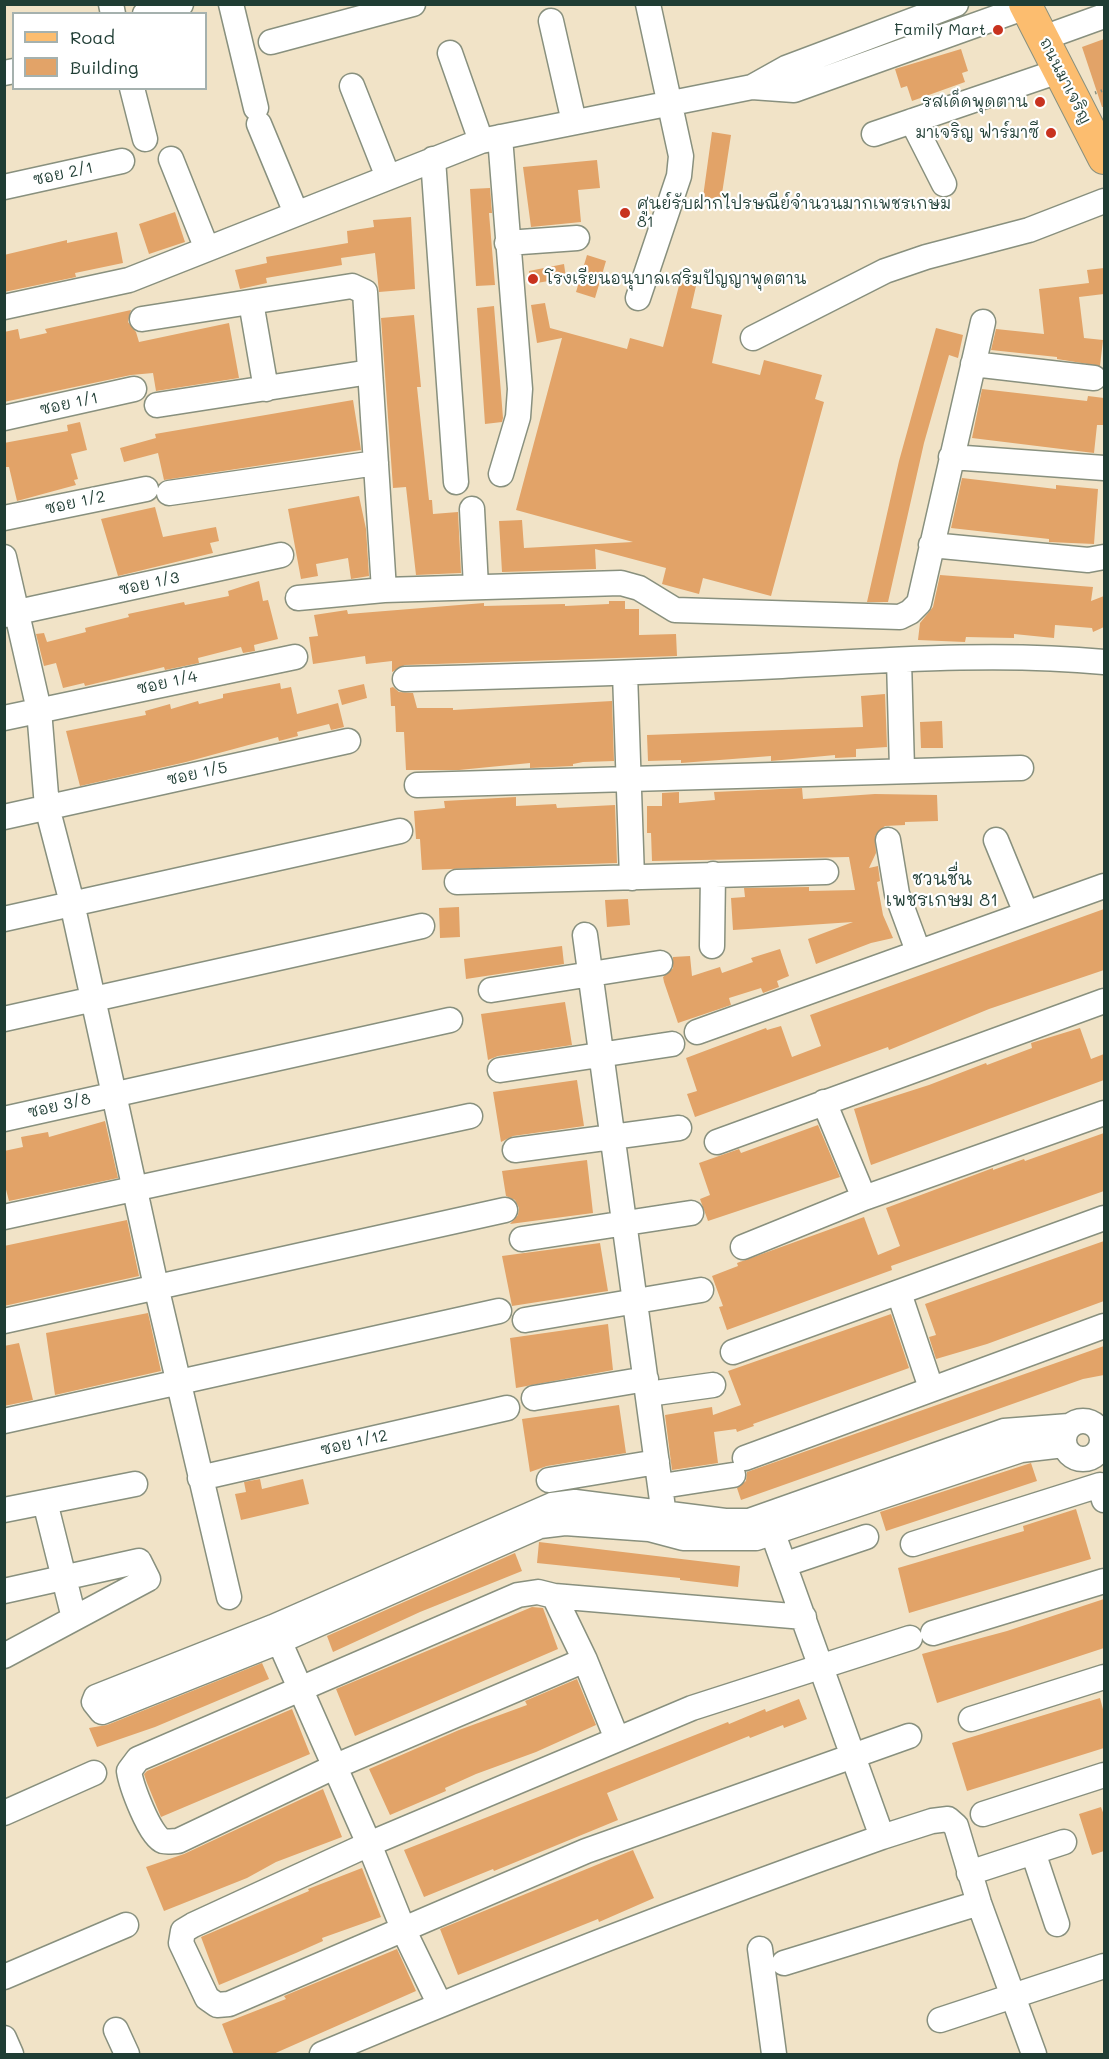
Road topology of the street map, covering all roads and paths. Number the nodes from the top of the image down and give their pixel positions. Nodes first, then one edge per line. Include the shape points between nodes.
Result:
1 (181, 4) edge
2 (231, 4) edge
3 (413, 4) edge
4 (648, 4) edge
5 (956, 4) edge
6 (1026, 6) edge
7 (152, 12) edge
8 (1104, 16) edge
9 (551, 21) dead end
10 (1042, 38) junction
11 (271, 42) dead end
12 (450, 53) dead end
13 (1059, 71) junction
14 (352, 86) dead end
15 (752, 87) junction
16 (132, 90) edge
17 (670, 103) junction
18 (912, 121) junction
19 (574, 122) junction
20 (874, 134) dead end
21 (490, 139) junction
22 (145, 140) dead end
23 (1104, 158) edge
24 (171, 159) dead end
25 (433, 159) junction
26 (122, 161) dead end
27 (388, 177) junction
28 (944, 184) dead end
29 (4, 187) edge
30 (1104, 201) edge
31 (296, 213) junction
32 (578, 238) dead end
33 (507, 243) junction
34 (207, 249) junction
35 (638, 298) dead end
36 (251, 302) junction
37 (4, 307) edge
38 (142, 319) dead end
39 (982, 322) dead end
40 (753, 338) dead end
41 (973, 364) junction
42 (370, 372) junction
43 (1094, 378) dead end
44 (134, 389) dead end
45 (266, 389) junction
46 (157, 405) dead end
47 (4, 418) edge
48 (951, 457) junction
49 (376, 463) junction
50 (1104, 468) edge
51 (501, 474) dead end
52 (456, 482) dead end
53 (472, 509) dead end
54 (4, 518) edge
55 (931, 545) junction
56 (281, 555) dead end
57 (4, 557) edge
58 (1099, 562) edge
59 (476, 587) junction
60 (384, 590) junction
61 (298, 598) dead end
62 (11, 614) edge
63 (295, 657) dead end
64 (898, 660) junction
65 (1104, 662) edge
66 (625, 673) junction
67 (405, 679) dead end
68 (39, 710) junction
69 (4, 718) edge
70 (348, 741) dead end
71 (1021, 768) dead end
72 (902, 769) junction
73 (628, 780) junction
74 (417, 785) dead end
75 (47, 807) junction
76 (4, 817) edge
77 (400, 831) dead end
78 (888, 840) dead end
79 (996, 840) dead end
80 (826, 872) dead end
81 (713, 874) junction
82 (632, 878) junction
83 (457, 882) dead end
84 (1104, 886) edge
85 (72, 903) junction
86 (1026, 913) junction
87 (4, 919) edge
88 (422, 926) dead end
89 (585, 935) dead end
90 (712, 946) dead end
91 (918, 951) junction
92 (660, 963) dead end
93 (591, 974) junction
94 (491, 990) dead end
95 (93, 1001) junction
96 (1104, 1001) edge
97 (4, 1019) edge
98 (450, 1020) dead end
99 (697, 1032) dead end
100 (672, 1044) dead end
101 (602, 1055) junction
102 (500, 1070) dead end
103 (114, 1094) junction
104 (824, 1102) junction
105 (1104, 1113) edge
106 (470, 1116) dead end
107 (4, 1119) edge
108 (680, 1128) dead end
109 (613, 1136) junction
110 (717, 1142) dead end
111 (515, 1150) dead end
112 (135, 1188) junction
113 (864, 1198) junction
114 (505, 1210) dead end
115 (691, 1214) dead end
116 (4, 1217) edge
117 (1104, 1218) edge
118 (624, 1223) junction
119 (522, 1239) dead end
120 (743, 1247) dead end
121 (156, 1286) junction
122 (700, 1290) dead end
123 (899, 1293) junction
124 (635, 1301) junction
125 (499, 1311) dead end
126 (525, 1320) dead end
127 (4, 1321) edge
128 (1104, 1326) edge
129 (733, 1352) dead end
130 (178, 1383) junction
131 (713, 1385) dead end
132 (647, 1387) junction
133 (931, 1388) junction
134 (534, 1398) dead end
135 (507, 1408) dead end
136 (4, 1421) edge
137 (1066, 1436) junction
138 (1098, 1443) edge
139 (657, 1462) junction
140 (200, 1478) junction
141 (549, 1480) dead end
142 (135, 1484) dead end
143 (662, 1486) junction
144 (1102, 1493) edge
145 (45, 1502) junction
146 (4, 1510) edge
147 (666, 1524) junction
148 (770, 1524) junction
149 (866, 1537) dead end
150 (913, 1544) dead end
151 (786, 1564) junction
152 (64, 1578) junction
153 (1104, 1581) edge
154 (4, 1592) edge
155 (554, 1596) junction
156 (229, 1597) dead end
157 (804, 1617) junction
158 (74, 1618) junction
159 (277, 1634) junction
160 (4, 1656) edge
161 (585, 1660) junction
162 (821, 1666) junction
163 (1104, 1677) edge
164 (300, 1689) junction
165 (970, 1719) dead end
166 (909, 1736) dead end
167 (617, 1739) junction
168 (853, 1756) junction
169 (336, 1766) junction
170 (94, 1773) dead end
171 (1104, 1775) edge
172 (4, 1813) edge
173 (983, 1814) dead end
174 (882, 1837) junction
175 (1065, 1842) dead end
176 (369, 1844) junction
177 (1033, 1852) junction
178 (969, 1874) junction
179 (979, 1903) junction
180 (1057, 1924) dead end
181 (126, 1925) dead end
182 (404, 1931) junction
183 (760, 1949) dead end
184 (784, 1963) dead end
185 (1104, 1966) edge
186 (4, 1977) edge
187 (1015, 1997) junction
188 (440, 2005) junction
189 (940, 2020) dead end
190 (116, 2030) dead end
191 (4, 2038) edge
192 (12, 2055) edge
193 (127, 2055) edge
194 (322, 2055) edge
195 (774, 2055) edge
196 (1034, 2055) edge

1 - 7 street
2 - 31 street via 258,116
3 - 11 street
4 - 17 street
5 - 15 street via 786,68
6 - 10 main road, ถนนมาเจริญ
6 - 15 street via 794,90
8 - 10 street
9 - 19 street
10 - 13 main road, ถนนมาเจริญ
12 - 21 street
13 - 18 street
13 - 23 main road, ถนนมาเจริญ
14 - 27 street
15 - 17 street
16 - 22 street
17 - 19 street
17 - 35 street via 681,156 679,176
18 - 20 street
18 - 28 street
19 - 21 street
21 - 25 street
21 - 33 street
24 - 34 street
25 - 27 street
25 - 52 street
26 - 29 street, ซอย 2/1
27 - 31 street
30 - 40 street via 1029,230 926,256 885,271
31 - 34 street
32 - 33 street
33 - 51 street via 520,389 518,417
34 - 37 street via 129,280
36 - 38 street
36 - 42 street via 352,286 360,288 365,292
36 - 45 street
39 - 41 street
41 - 43 street
41 - 48 street
42 - 45 street
42 - 49 street
44 - 47 street, ซอย 1/1
45 - 46 street
48 - 50 street
48 - 55 street
49 - 54 street, ซอย 1/2 via 158,491
49 - 60 street
53 - 59 street
55 - 58 street
55 - 59 street via 919,603 900,617 675,610 639,588 621,583
56 - 62 street, ซอย 1/3
57 - 62 street
59 - 60 street
60 - 61 street
62 - 68 street
63 - 68 street, ซอย 1/4
64 - 65 street via 1015,656
64 - 66 street
64 - 72 street
66 - 67 street
66 - 73 street
68 - 69 street, ซอย 1/4
68 - 75 street
70 - 75 street, ซอย 1/5
71 - 72 street
72 - 73 street
73 - 74 street
73 - 82 street
75 - 76 street, ซอย 1/5
75 - 85 street
77 - 85 street
78 - 91 street via 897,894
79 - 86 street
80 - 81 street
81 - 82 street
81 - 90 street
82 - 83 street
84 - 86 street
85 - 87 street
85 - 95 street
86 - 91 street
88 - 95 street
89 - 93 street
91 - 99 street
92 - 93 street
93 - 94 street
93 - 101 street
95 - 97 street
95 - 103 street
96 - 104 street
98 - 103 street, ซอย 3/8
100 - 101 street
101 - 102 street
101 - 109 street
103 - 107 street, ซอย 3/8
103 - 112 street
104 - 110 street
104 - 113 street
105 - 113 street
106 - 112 street
108 - 109 street
109 - 111 street
109 - 118 street
112 - 116 street
112 - 121 street
113 - 120 street
114 - 121 street
115 - 118 street
117 - 123 street
118 - 119 street
118 - 124 street
121 - 127 street
121 - 130 street
122 - 124 street
123 - 129 street
123 - 133 street
124 - 126 street
124 - 132 street
125 - 130 street
128 - 133 street
130 - 136 street
130 - 140 street
131 - 132 street
132 - 134 street
132 - 139 street
133 - 143 street via 739,1467
135 - 140 street, ซอย 1/12
137 - 138 street via 1072,1456
137 - 138 street via 1087,1421
137 - 148 street via 1004,1431
138 - 144 street
139 - 141 street
139 - 143 street
140 - 156 street
142 - 145 street
143 - 147 street
144 - 150 street
145 - 146 street
145 - 152 street
147 - 148 street
147 - 159 street via 575,1502 552,1505
148 - 151 street
149 - 151 street
151 - 157 street
152 - 154 street
152 - 158 street
152 - 158 street via 139,1561 148,1579
153 - 162 street
155 - 157 street
155 - 161 street
155 - 164 street via 538,1592 518,1595
157 - 162 street
158 - 160 street
159 - 159 street via 102,1712 94,1702 96,1697
159 - 164 street
161 - 167 street
161 - 169 street
162 - 167 street via 692,1708
162 - 168 street
163 - 165 street
164 - 169 street
164 - 169 street via 138,1759 129,1771 131,1783 154,1836 163,1842 178,1841
166 - 168 street
167 - 176 street
168 - 174 street
168 - 182 street via 586,1851
169 - 176 street
170 - 172 street
171 - 173 street
174 - 178 street via 948,1819 956,1826
174 - 188 street via 711,1898
175 - 177 street
176 - 182 street
176 - 182 street via 193,1924 183,1930 181,1943 207,1998 217,2005 229,2004
177 - 178 street
177 - 180 street
178 - 179 street
179 - 184 street
179 - 187 street
181 - 186 street
182 - 188 street
183 - 195 street
185 - 187 street
187 - 189 street
187 - 196 street
188 - 194 street
190 - 193 street
191 - 192 street

